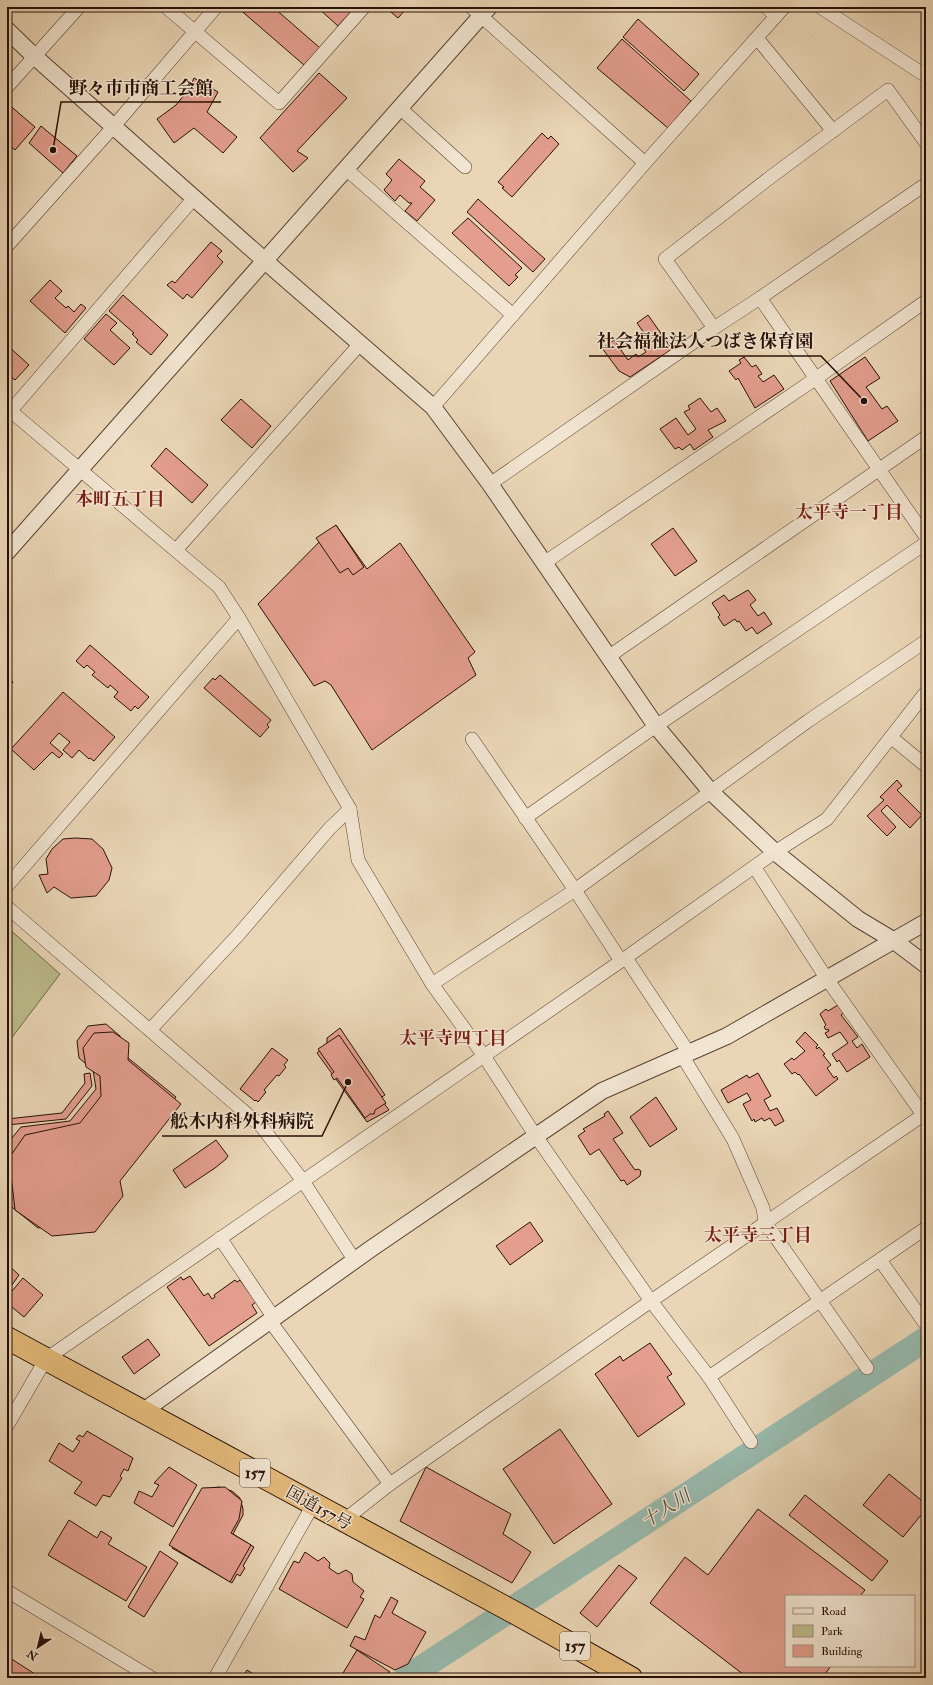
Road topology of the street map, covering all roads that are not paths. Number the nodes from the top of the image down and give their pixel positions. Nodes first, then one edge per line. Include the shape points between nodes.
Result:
1 (79, 7) edge
2 (166, 7) edge
3 (216, 7) edge
4 (364, 7) edge
5 (766, 7) edge
6 (820, 7) edge
7 (481, 10) edge
8 (780, 12) edge
9 (7, 30) edge
10 (194, 31) junction
11 (757, 38) junction
12 (34, 56) junction
13 (926, 76) edge
14 (7, 87) edge
15 (400, 108) junction
16 (114, 126) junction
17 (833, 131) junction
18 (926, 143) edge
19 (645, 163) junction
20 (465, 167) dead end
21 (346, 169) junction
22 (926, 184) edge
23 (194, 198) junction
24 (7, 246) edge
25 (265, 261) junction
26 (760, 298) junction
27 (926, 302) edge
28 (513, 315) junction
29 (714, 328) junction
30 (360, 344) junction
31 (815, 379) junction
32 (433, 407) junction
33 (8, 411) edge
34 (926, 438) edge
35 (79, 470) junction
36 (879, 471) junction
37 (490, 484) junction
38 (926, 537) edge
39 (926, 543) edge
40 (176, 550) junction
41 (7, 552) edge
42 (544, 563) junction
43 (239, 618) junction
44 (926, 641) edge
45 (608, 657) junction
46 (926, 692) edge
47 (656, 726) junction
48 (892, 738) junction
49 (472, 739) dead end
50 (926, 766) edge
51 (711, 792) junction
52 (350, 809) junction
53 (525, 818) junction
54 (775, 852) junction
55 (755, 868) junction
56 (7, 886) edge
57 (576, 890) junction
58 (7, 907) edge
59 (926, 922) edge
60 (893, 940) junction
61 (623, 959) junction
62 (926, 965) edge
63 (827, 979) junction
64 (432, 984) junction
65 (150, 1030) junction
66 (686, 1055) junction
67 (484, 1056) junction
68 (925, 1116) edge
69 (535, 1135) junction
70 (304, 1181) junction
71 (765, 1222) junction
72 (926, 1228) edge
73 (220, 1238) junction
74 (880, 1260) junction
75 (355, 1261) junction
76 (819, 1300) junction
77 (651, 1301) junction
78 (272, 1320) junction
79 (926, 1321) edge
80 (7, 1338) edge
81 (46, 1360) junction
82 (866, 1368) dead end
83 (709, 1377) junction
84 (142, 1412) junction
85 (7, 1426) edge
86 (751, 1442) dead end
87 (390, 1484) junction
88 (313, 1504) junction
89 (343, 1521) junction
90 (7, 1591) edge
91 (627, 1677) edge
92 (152, 1678) edge
93 (215, 1678) edge

1 - 12 street
2 - 10 street
3 - 10 street
4 - 10 street via 279,103
5 - 8 street
6 - 13 street
7 - 15 street
7 - 19 street
8 - 11 street
9 - 12 street
10 - 16 street
11 - 17 street
11 - 19 street
12 - 14 street
12 - 16 street
15 - 20 street
15 - 21 street
16 - 23 street
16 - 24 street
17 - 18 street via 888,90
17 - 29 street via 665,259
19 - 28 street
21 - 25 street
21 - 28 street
22 - 26 street
23 - 25 street
23 - 33 street
25 - 30 street
25 - 35 street
26 - 29 street
26 - 31 street
27 - 31 street
28 - 32 street
29 - 37 street
30 - 32 street
30 - 40 street
31 - 36 street
31 - 42 street
32 - 37 street
33 - 35 street
34 - 36 street
35 - 40 street
35 - 41 street
36 - 38 street
36 - 45 street
37 - 42 street
39 - 47 street
40 - 43 street via 219,587
42 - 45 street
43 - 52 street
43 - 56 street
44 - 51 street via 808,721
45 - 47 street
46 - 48 street
47 - 51 street
47 - 53 street
48 - 50 street
48 - 54 street via 827,819
49 - 53 street
51 - 54 street
51 - 57 street
52 - 64 street via 358,860
52 - 65 street via 330,828 239,934
53 - 57 street
54 - 55 street
54 - 60 street via 858,919
55 - 61 street
55 - 63 street
57 - 61 street
57 - 64 street
58 - 65 street
59 - 60 street
60 - 62 street
60 - 63 street
61 - 66 street
61 - 67 street
63 - 66 street via 727,1036
63 - 68 street
64 - 67 street
65 - 70 street via 262,1127
66 - 69 street via 602,1091
66 - 71 street via 733,1139 763,1208
67 - 69 street
67 - 70 street
68 - 71 street
69 - 75 street
69 - 77 street
70 - 73 street
70 - 75 street
71 - 76 street
71 - 77 street
72 - 74 street
73 - 78 street
73 - 81 street
74 - 76 street
74 - 79 street via 924,1322
75 - 78 street
76 - 82 street
76 - 83 street
77 - 83 street
77 - 87 street
78 - 84 street
78 - 87 street
80 - 81 highway, 国道157号 / 157
81 - 84 highway, 国道157号 / 157
81 - 85 street
83 - 86 street
84 - 88 highway, 国道157号 / 157
87 - 89 street
88 - 89 highway, 国道157号 / 157
88 - 93 street
89 - 91 highway, 国道157号 / 157
90 - 92 street

